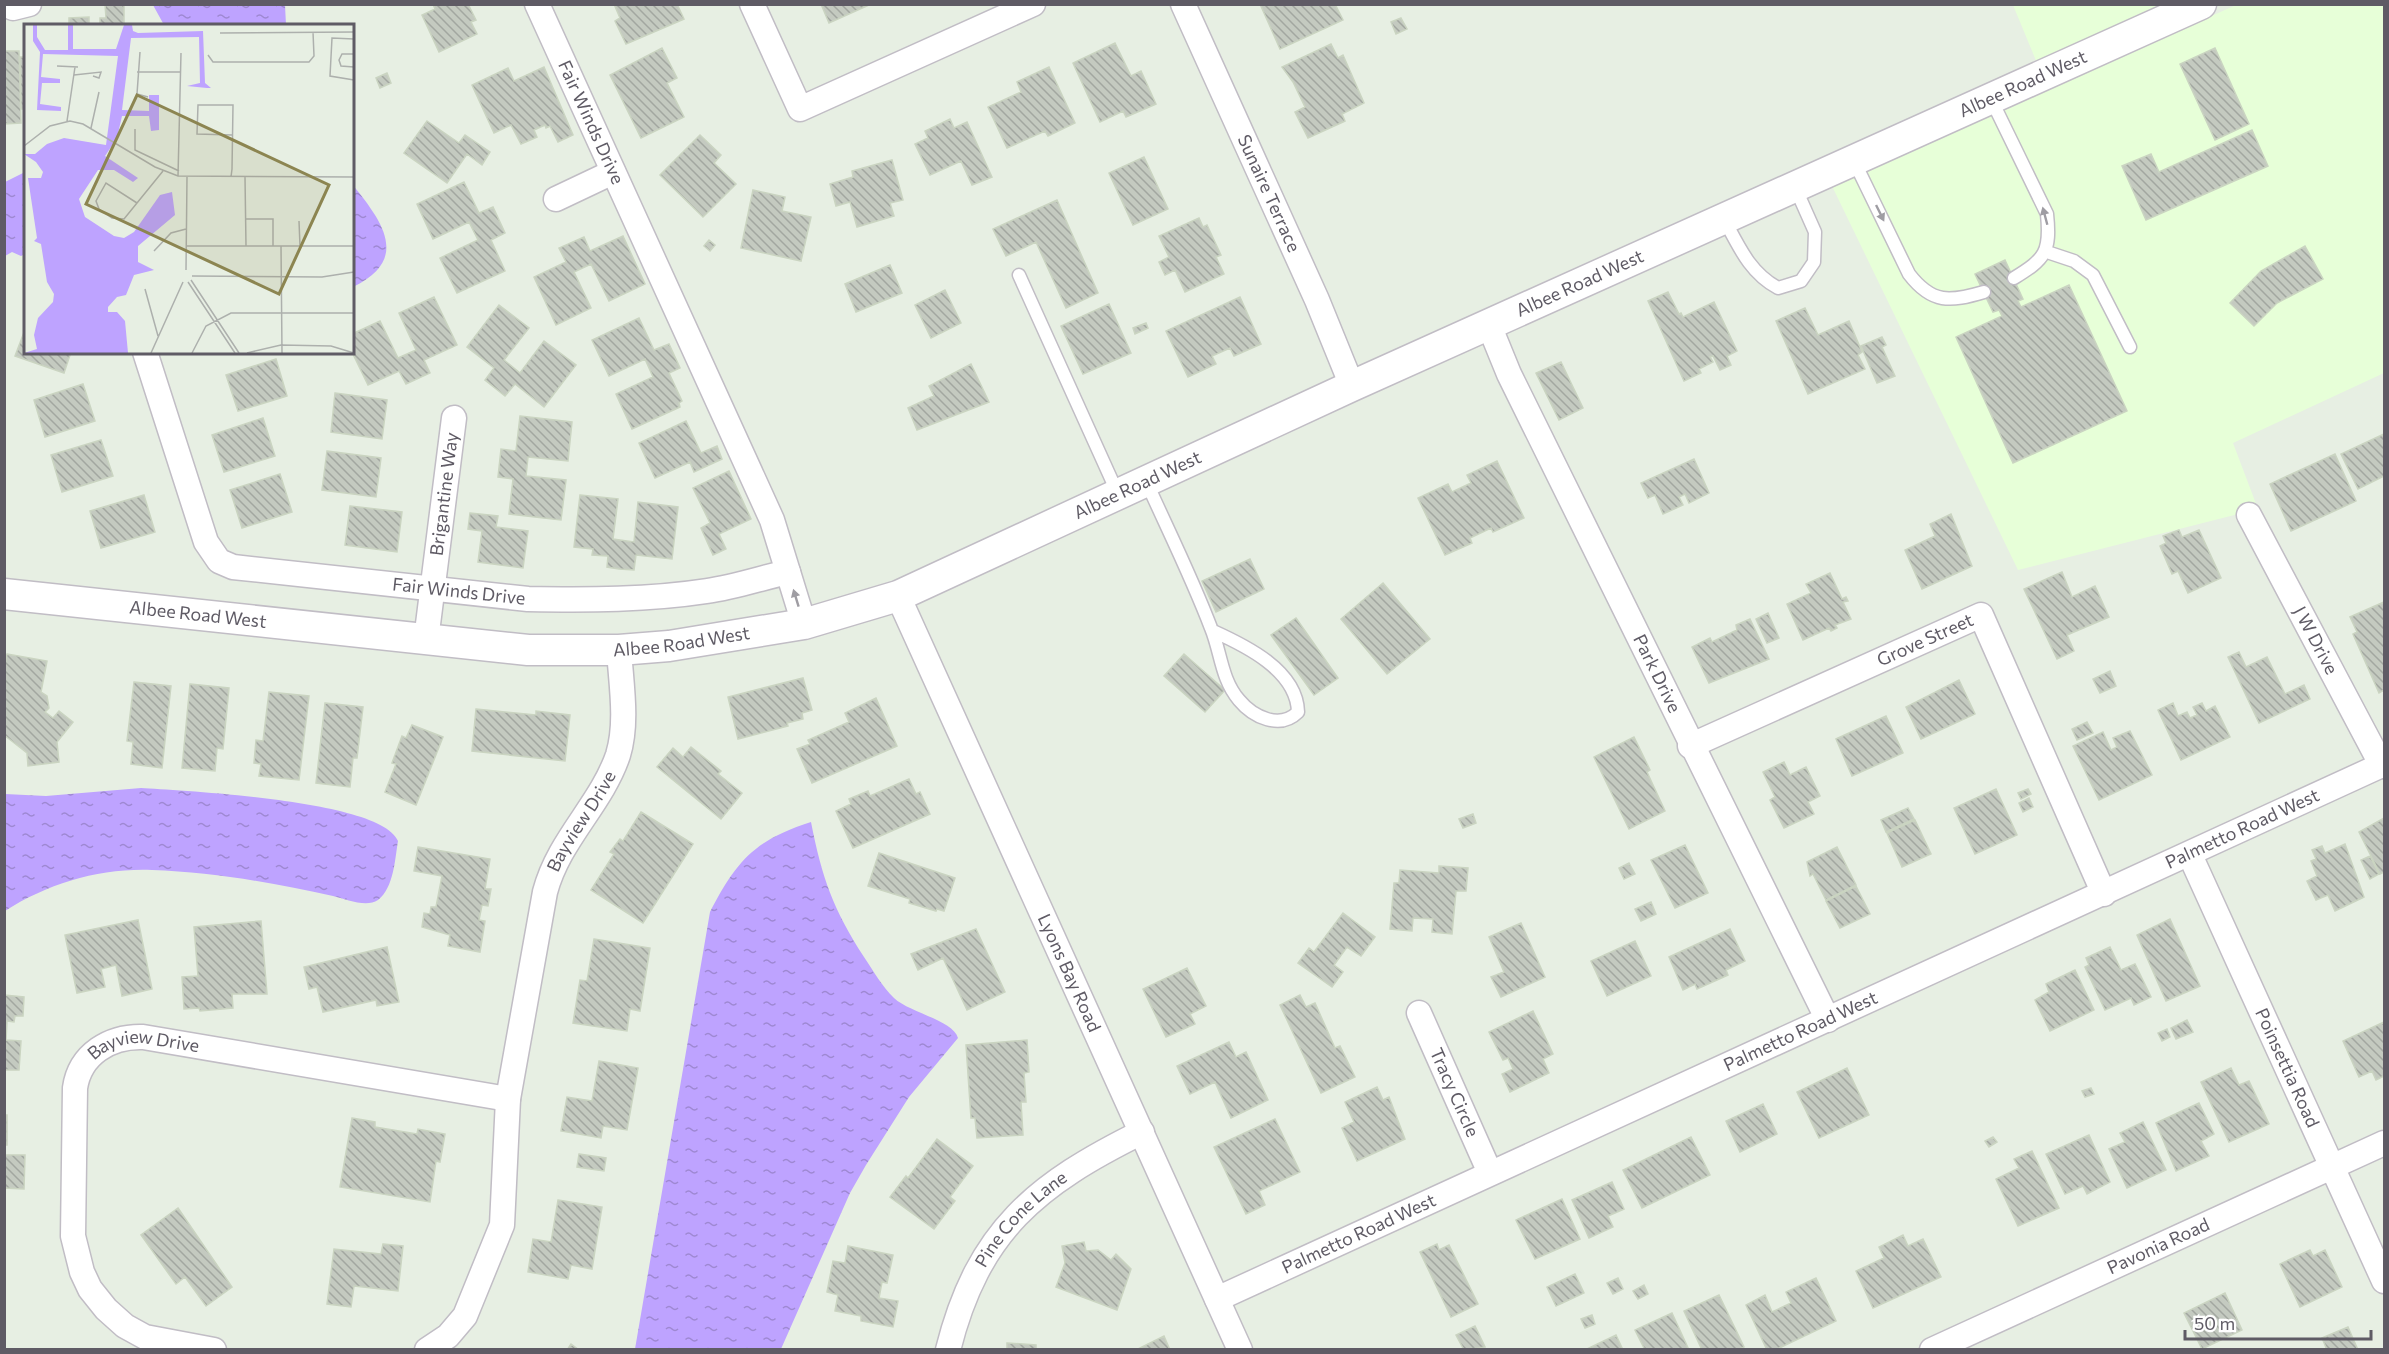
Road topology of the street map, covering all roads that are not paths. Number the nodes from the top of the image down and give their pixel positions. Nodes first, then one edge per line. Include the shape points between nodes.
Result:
1 (5, 4) edge
2 (29, 4) edge
3 (537, 4) edge
4 (752, 4) edge
5 (1033, 4) edge
6 (1183, 4) edge
7 (2201, 4) edge
8 (1991, 99) junction
9 (1854, 161) junction
10 (614, 172) junction
11 (1795, 187) junction
12 (556, 199) dead end
13 (1724, 219) junction
14 (2047, 252) junction
15 (1019, 275) dead end
16 (2014, 278) dead end
17 (1984, 292) dead end
18 (1489, 325) junction
19 (2130, 347) dead end
20 (146, 354) edge
21 (1352, 386) junction
22 (454, 418) dead end
23 (1146, 481) junction
24 (1118, 494) junction
25 (2249, 515) dead end
26 (788, 572) junction
27 (432, 588) junction
28 (4, 594) edge
29 (898, 596) junction
30 (804, 624) junction
31 (1213, 631) junction
32 (426, 640) junction
33 (619, 650) junction
34 (1690, 746) junction
35 (2383, 765) edge
36 (2190, 855) junction
37 (2104, 894) junction
38 (1419, 1012) dead end
39 (1827, 1020) junction
40 (508, 1099) junction
41 (1142, 1132) junction
42 (2385, 1143) edge
43 (2332, 1167) junction
44 (1490, 1173) junction
45 (2385, 1281) edge
46 (1217, 1299) junction
47 (214, 1350) edge
48 (426, 1350) edge
49 (948, 1350) edge
50 (1240, 1350) edge
51 (1932, 1350) edge

1 - 2 street via 13,8
3 - 10 street, Fair Winds Drive
4 - 5 street via 800,109
6 - 21 street, Sunaire Terrace
7 - 8 street, Albee Road West
8 - 9 street, Albee Road West
14 -> 8 lane via 2047,214
9 - 11 street, Albee Road West
9 -> 17 lane via 1919,287 1945,299
10 - 12 street
10 - 26 street, Fair Winds Drive via 772,520
11 - 13 street, Albee Road West
11 - 13 lane via 1815,232 1814,262 1802,281 1778,288 1763,280 1745,260
13 - 18 street, Albee Road West
14 - 16 lane
14 - 19 lane via 2074,261 2093,275
15 - 24 lane
18 - 21 street, Albee Road West
18 - 34 street, Park Drive
20 - 27 street, Fair Winds Drive via 206,542 219,561 233,567
21 - 23 street, Albee Road West
22 - 27 street, Brigantine Way
23 - 24 street, Albee Road West
23 - 31 lane
24 - 29 street, Albee Road West
25 - 35 street, J W Drive
26 - 27 street, Fair Winds Drive via 710,591 631,599 528,599
30 -> 26 street, Fair Winds Drive
27 - 32 street, Brigantine Way
28 - 32 street, Albee Road West
29 - 30 street, Albee Road West
29 - 41 street, Lyons Bay Road
30 - 33 street, Albee Road West via 714,641
31 - 31 lane via 1228,684 1249,712 1271,721 1284,721 1298,712 1278,672 1254,650
32 - 33 street, Albee Road West via 528,650
33 - 40 street, Bayview Drive via 622,734 618,754 549,875
34 - 37 street, Grove Street via 1981,615
34 - 39 street, Park Drive
35 - 36 street, Palmetto Road West
36 - 37 street, Palmetto Road West
36 - 43 street, Poinsettia Road
37 - 39 street, Palmetto Road West
38 - 44 street, Tracy Circle
39 - 44 street, Palmetto Road West
40 - 47 street, Bayview Drive via 143,1037 119,1039 91,1055 81,1068 75,1088 73,1236 82,1272 90,1289 125,1326 145,1337
40 - 48 street, Bayview Drive via 502,1225 465,1316 448,1336
41 - 46 street, Lyons Bay Road
41 - 49 street, Pine Cone Lane via 1076,1166 1018,1213 978,1270
42 - 43 street, Pavonia Road
43 - 45 street, Poinsettia Road
43 - 51 street, Pavonia Road
44 - 46 street, Palmetto Road West
46 - 50 street, Lyons Bay Road

